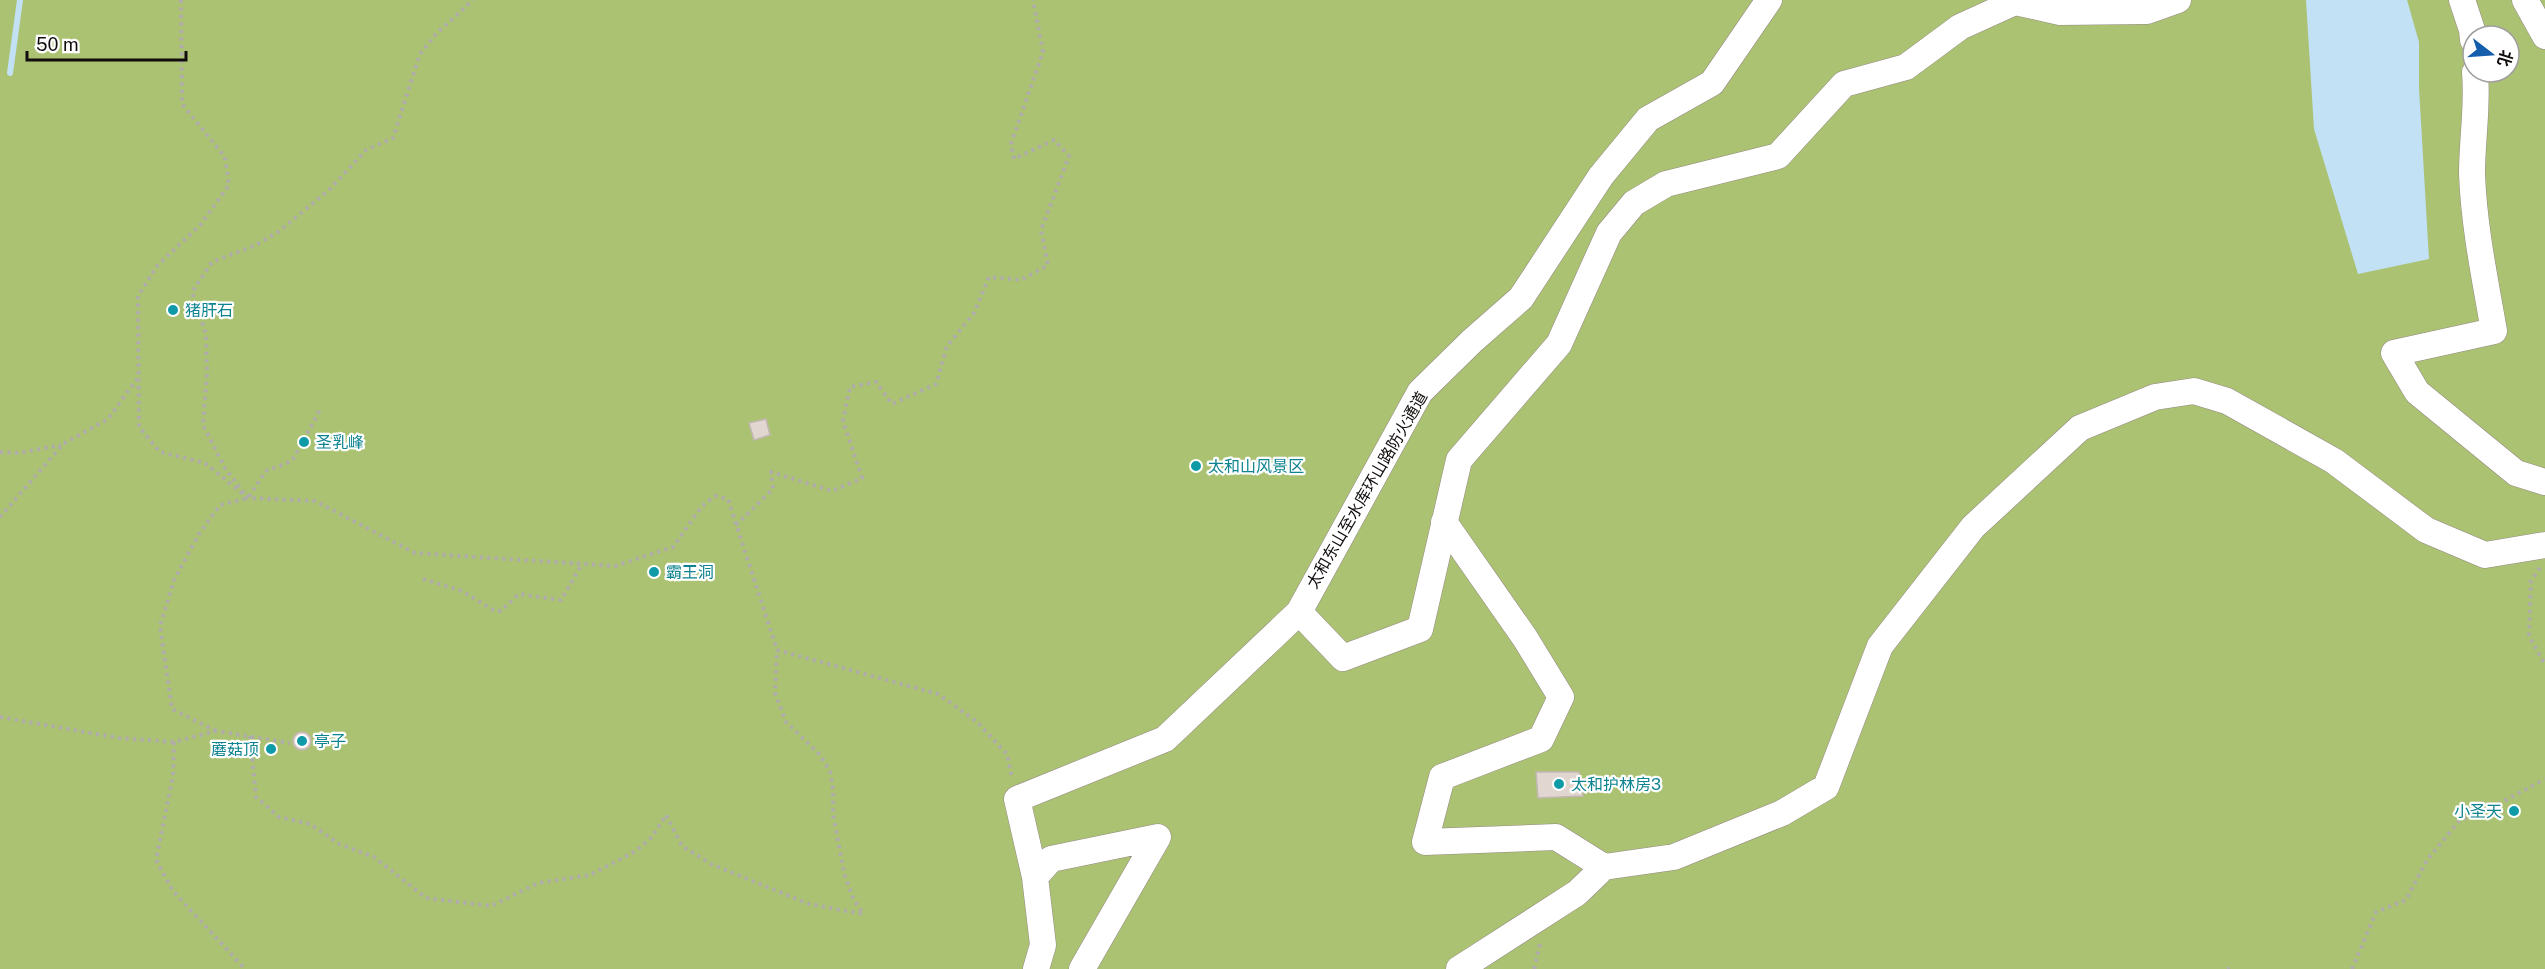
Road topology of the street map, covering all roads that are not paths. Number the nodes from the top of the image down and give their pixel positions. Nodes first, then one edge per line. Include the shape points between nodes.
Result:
1 (1770, 0) edge
2 (2178, 0) edge
3 (2462, 0) edge
4 (2525, 0) edge
5 (2469, 24) edge
6 (2545, 36) edge
7 (2476, 84) edge
8 (2545, 482) edge
9 (1444, 522) junction
10 (2545, 545) edge
11 (1299, 612) junction
12 (1604, 867) junction
13 (1035, 877) junction
14 (1036, 969) edge
15 (1082, 969) edge
16 (1459, 969) edge

1 - 11 lane, 太和东山至水库环山路防火通道 via 1712,83 1648,119 1641,127 1601,176 1521,298 1420,392
2 - 9 lane via 2148,11 2060,12 2015,2 1960,27 1906,68 1844,84 1778,156 1666,184 1634,203 1609,233 1559,344 1459,460
3 - 5 lane
4 - 6 lane
7 - 8 lane via 2472,173 2494,331 2394,353 2417,392 2516,473
9 - 11 lane via 1420,629 1343,658
9 - 12 lane via 1561,697 1541,739 1442,777 1425,842 1556,837
10 - 12 lane via 2485,555 2426,530 2334,461 2227,400 2193,391 2155,397 2080,428 1973,527 1880,646 1826,787 1782,813 1674,857
11 - 13 lane, 太和东山至水库环山路防火通道 via 1165,739 1017,799
12 - 16 lane via 1577,893
13 - 14 lane via 1043,945
13 - 15 lane via 1051,860 1158,837

